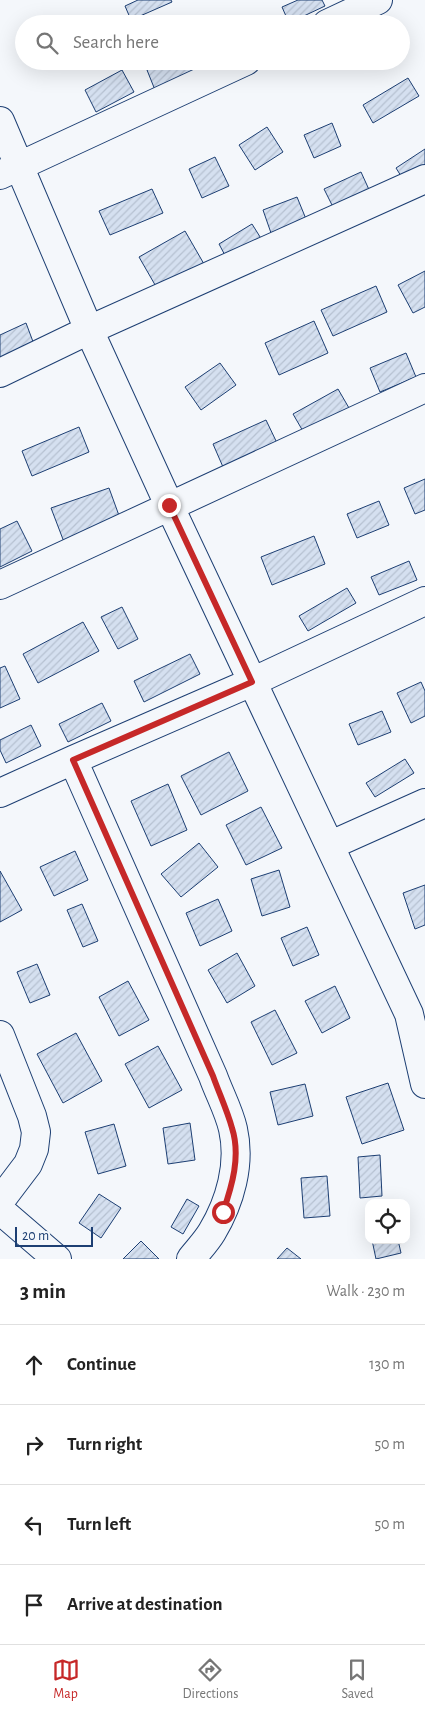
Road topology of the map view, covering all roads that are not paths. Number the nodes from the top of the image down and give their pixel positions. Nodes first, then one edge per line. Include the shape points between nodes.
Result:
1 (378, 0) edge
2 (346, 15) edge
3 (227, 70) edge
4 (0, 122) edge
5 (10, 170) edge
6 (425, 179) edge
7 (89, 330) junction
8 (0, 373) edge
9 (425, 388) edge
10 (169, 505) junction
11 (0, 585) edge
12 (425, 601) edge
13 (252, 682) junction
14 (73, 760) junction
15 (0, 794) edge
16 (425, 803) edge
17 (330, 845) junction
18 (417, 1010) edge
19 (0, 1035) edge
20 (425, 1084) edge
21 (0, 1201) edge
22 (0, 1210) edge
23 (57, 1259) edge
24 (191, 1259) edge

1 - 2 street
3 - 5 street
4 - 5 street
5 - 7 street
6 - 7 street
7 - 8 street
7 - 10 street
9 - 10 street
10 - 11 street
10 - 13 street
12 - 13 street
13 - 14 street
13 - 17 street
14 - 15 street
14 - 24 street via 213,1076 233,1129 236,1159 231,1189 211,1234
16 - 17 street
17 - 18 street
18 - 20 street
19 - 21 street via 36,1132 28,1164
22 - 23 street

